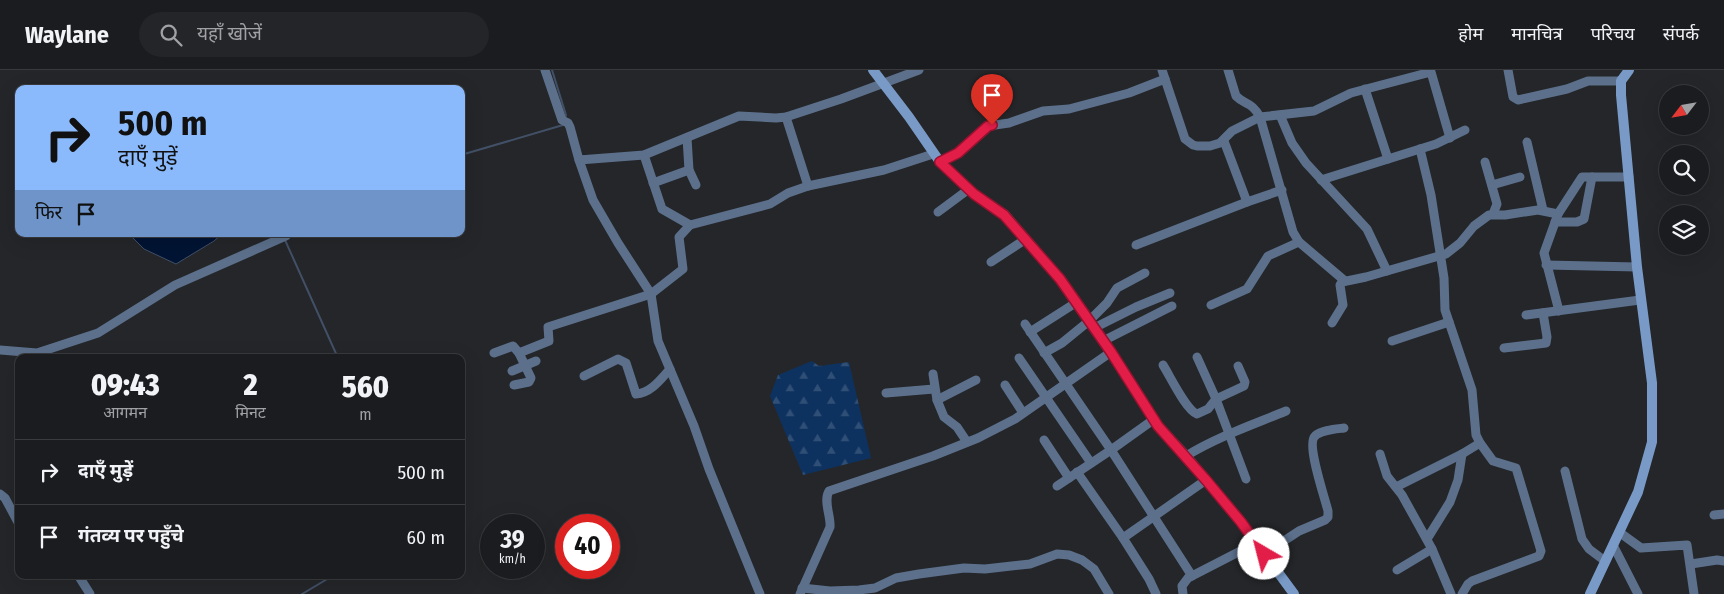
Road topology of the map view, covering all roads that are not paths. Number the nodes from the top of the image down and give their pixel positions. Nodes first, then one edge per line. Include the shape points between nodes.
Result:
1 (545, 70) edge
2 (873, 70) edge
3 (919, 70) edge
4 (1228, 70) edge
5 (1508, 70) edge
6 (1629, 70) edge
7 (1434, 71) edge
8 (1163, 74) edge
9 (1621, 81) junction
10 (884, 83) junction
11 (1365, 88) junction
12 (1280, 115) junction
13 (786, 117) junction
14 (1260, 117) junction
15 (1465, 130) dead end
16 (686, 138) junction
17 (1450, 138) junction
18 (1224, 140) junction
19 (1527, 142) dead end
20 (1420, 149) junction
21 (644, 156) junction
22 (936, 158) junction
23 (1388, 159) junction
24 (579, 160) junction
25 (1485, 162) dead end
26 (689, 170) junction
27 (1520, 177) dead end
28 (1592, 177) junction
29 (1629, 177) junction
30 (1320, 180) junction
31 (653, 183) junction
32 (696, 185) dead end
33 (1492, 185) junction
34 (808, 186) junction
35 (969, 189) junction
36 (1282, 190) junction
37 (1247, 202) junction
38 (1543, 210) junction
39 (938, 212) dead end
40 (1493, 214) junction
41 (1557, 218) junction
42 (690, 225) junction
43 (284, 237) edge
44 (1026, 239) junction
45 (1299, 242) junction
46 (1136, 245) dead end
47 (1440, 257) junction
48 (991, 262) dead end
49 (1546, 265) junction
50 (1637, 267) junction
51 (1387, 271) junction
52 (1145, 273) dead end
53 (1345, 281) junction
54 (1170, 293) dead end
55 (651, 294) junction
56 (1640, 300) junction
57 (1077, 302) junction
58 (1211, 305) dead end
59 (1172, 306) dead end
60 (1559, 311) junction
61 (1543, 313) junction
62 (1526, 315) dead end
63 (1448, 322) junction
64 (1332, 323) dead end
65 (1025, 324) dead end
66 (1092, 324) junction
67 (1030, 332) junction
68 (1103, 341) junction
69 (1392, 341) dead end
70 (1504, 348) dead end
71 (531, 349) junction
72 (0, 350) edge
73 (1111, 352) junction
74 (494, 353) dead end
75 (519, 353) junction
76 (1044, 353) junction
77 (1197, 357) dead end
78 (1019, 358) dead end
79 (1163, 365) dead end
80 (526, 366) junction
81 (1238, 366) dead end
82 (670, 370) junction
83 (512, 371) dead end
84 (933, 374) dead end
85 (584, 376) dead end
86 (976, 380) dead end
87 (514, 385) dead end
88 (1005, 385) dead end
89 (1066, 385) junction
90 (934, 389) junction
91 (886, 393) dead end
92 (1046, 398) junction
93 (1216, 399) junction
94 (937, 400) junction
95 (1286, 412) dead end
96 (1023, 413) junction
97 (1153, 420) junction
98 (1344, 428) dead end
99 (1228, 434) junction
100 (1044, 440) dead end
101 (967, 442) junction
102 (1480, 443) junction
103 (1111, 450) junction
104 (1380, 454) dead end
105 (1462, 454) junction
106 (1186, 456) junction
107 (1091, 463) junction
108 (1565, 470) dead end
109 (1073, 475) junction
110 (1246, 479) dead end
111 (1206, 480) junction
112 (1057, 486) dead end
113 (1396, 487) junction
114 (0, 494) edge
115 (1155, 516) junction
116 (15, 517) edge
117 (1619, 532) junction
118 (1123, 538) junction
119 (1427, 539) junction
120 (1256, 544) junction
121 (1613, 545) junction
122 (1432, 549) junction
123 (1264, 554) junction
124 (1605, 560) junction
125 (1724, 561) edge
126 (1691, 564) junction
127 (1397, 570) dead end
128 (1192, 576) junction
129 (81, 579) edge
130 (801, 591) edge
131 (90, 594) edge
132 (760, 594) edge
133 (1109, 594) edge
134 (1156, 594) edge
135 (1183, 594) edge
136 (1294, 594) edge
137 (1451, 594) edge
138 (1462, 594) edge
139 (1590, 594) edge
140 (1638, 594) edge
141 (1694, 594) edge

1 - 24 street
2 - 10 street
3 - 10 street
4 - 14 street via 1238,99 1252,105
5 - 9 street via 1513,97 1518,100 1588,81
6 - 9 street
7 - 11 street
7 - 17 street
8 - 18 street via 1185,139 1197,146 1210,146
8 - 22 street via 1129,93 988,126 958,153
9 - 29 street
10 - 13 street
10 - 22 street
11 - 12 street via 1314,111
11 - 23 street
12 - 14 street
12 - 30 street via 1292,143
13 - 16 street via 739,116
13 - 34 street
14 - 18 street via 1232,130
14 - 36 street
15 - 17 street
16 - 21 street
16 - 26 street
17 - 20 street
18 - 37 street
19 - 38 street
20 - 23 street
20 - 47 street
21 - 24 street
21 - 31 street
22 - 34 street
22 - 35 street
23 - 30 street
24 - 55 street via 593,200
25 - 33 street
26 - 31 street
26 - 32 street
27 - 33 street
28 - 29 street
28 - 41 street via 1585,176 1579,180
28 - 41 street via 1584,219 1577,222
29 - 50 street
30 - 51 street via 1366,229
31 - 42 street via 662,209
33 - 40 street via 1498,204
34 - 42 street via 770,204
35 - 39 street
35 - 44 street via 1004,215
36 - 37 street
36 - 45 street
37 - 46 street
38 - 40 street
38 - 41 street
40 - 47 street via 1474,226 1453,250
41 - 49 street via 1544,253
42 - 55 street via 680,236 683,269
43 - 72 street via 175,285 98,333 36,353
44 - 48 street
44 - 57 street
45 - 53 street
45 - 58 street via 1268,256 1247,289
47 - 51 street
47 - 63 street
49 - 50 street
49 - 60 street
50 - 56 street
51 - 53 street
52 - 66 street via 1117,288
53 - 64 street via 1340,285 1343,305
54 - 66 street
55 - 71 street via 548,328 549,341
55 - 82 street via 658,341
56 - 60 street
56 - 117 street via 1652,383 1652,442 1638,492
57 - 66 street
57 - 67 street
59 - 68 street
60 - 61 street
61 - 62 street
61 - 70 street via 1546,343
63 - 69 street
63 - 102 street via 1472,390 1476,435
65 - 67 street
66 - 68 street
66 - 76 street
67 - 76 street
68 - 73 street
71 - 75 street
71 - 80 street via 539,363
73 - 89 street
73 - 97 street
74 - 75 street via 513,346
75 - 80 street
76 - 89 street
77 - 93 street
78 - 92 street
79 - 93 street via 1194,414 1208,409
80 - 83 street
80 - 87 street via 531,378 529,382
81 - 93 street via 1244,386
82 - 85 street via 658,384 641,394 636,394 626,363 618,359
82 - 132 street
84 - 90 street
86 - 94 street
88 - 96 street
89 - 92 street
89 - 103 street
90 - 91 street
90 - 94 street
92 - 96 street
92 - 107 street
93 - 99 street
94 - 101 street via 944,417 957,427
95 - 99 street
96 - 101 street
97 - 103 street
97 - 106 street
98 - 123 street via 1315,435 1312,440 1328,517
99 - 106 street
99 - 110 street
100 - 109 street
101 - 130 street via 830,491 827,499 830,527
102 - 105 street
102 - 138 street via 1493,461 1516,468 1541,554 1472,581
103 - 107 street
103 - 115 street
104 - 113 street via 1387,476
105 - 113 street
105 - 119 street via 1450,502
106 - 111 street
107 - 109 street
108 - 124 street via 1582,539 1589,549
109 - 112 street
109 - 118 street
111 - 115 street
111 - 120 street
113 - 119 street
114 - 116 street
115 - 118 street
115 - 128 street
117 - 121 street
117 - 126 street via 1641,548 1687,545
118 - 134 street
119 - 122 street
120 - 123 street
120 - 128 street
121 - 124 street
121 - 140 street
122 - 127 street
122 - 137 street
123 - 136 street
124 - 139 street
125 - 126 street
126 - 141 street
128 - 135 street via 1182,586
129 - 131 street
130 - 133 street via 875,588 896,578 964,568 1030,564 1057,554 1076,558 1094,569

